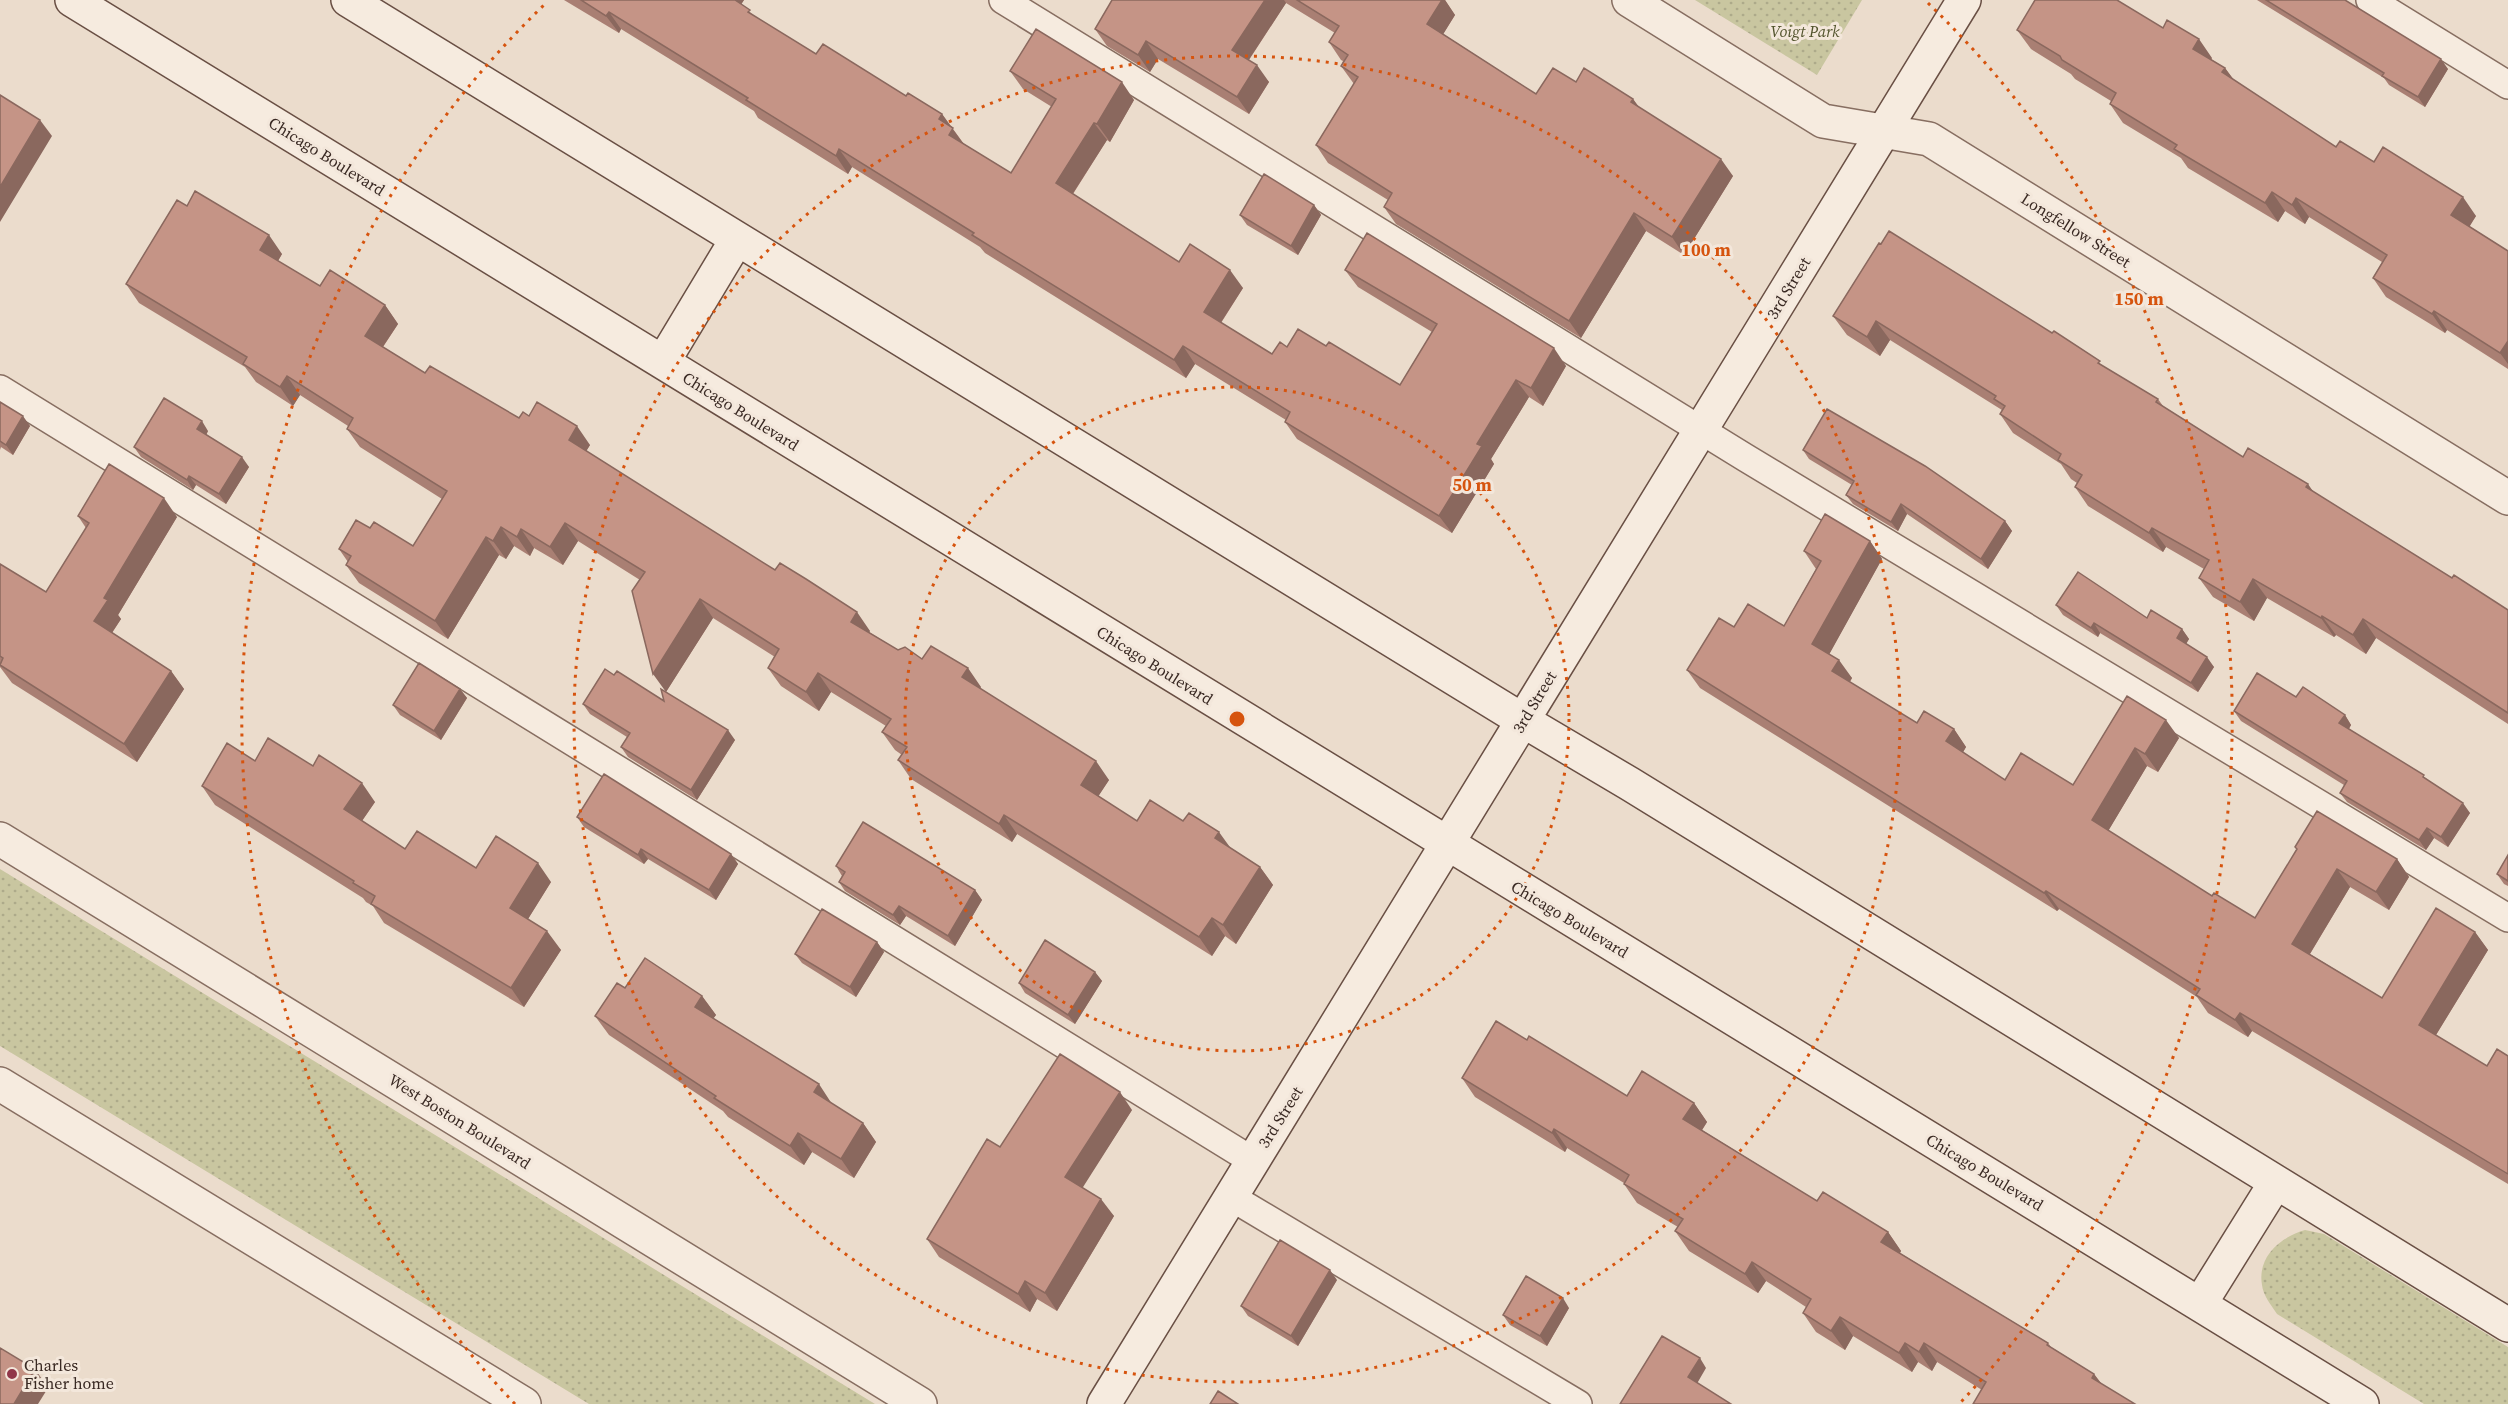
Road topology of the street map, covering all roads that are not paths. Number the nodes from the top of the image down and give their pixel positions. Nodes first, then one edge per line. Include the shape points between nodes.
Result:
1 (72, 0) edge
2 (348, 0) edge
3 (1003, 0) edge
4 (1629, 0) edge
5 (1964, 0) edge
6 (2370, 0) edge
7 (2508, 85) edge
8 (1881, 132) junction
9 (737, 239) junction
10 (663, 362) junction
11 (0, 389) edge
12 (1701, 430) junction
13 (2508, 498) edge
14 (1522, 720) junction
15 (0, 839) edge
16 (1448, 844) junction
17 (2508, 918) edge
18 (0, 1084) edge
19 (1253, 1161) junction
20 (2276, 1182) junction
21 (1231, 1197) junction
22 (2200, 1304) junction
23 (2508, 1325) edge
24 (524, 1404) edge
25 (920, 1404) edge
26 (1104, 1404) edge
27 (1578, 1404) edge
28 (2362, 1404) edge

1 - 10 street, Chicago Boulevard
2 - 9 street
3 - 12 lane
4 - 8 street, Longfellow Street via 1823,121
5 - 8 street, 3rd Street
6 - 7 lane
8 - 12 street, 3rd Street
8 - 13 street, Longfellow Street via 1929,139
9 - 10 street
9 - 14 street
10 - 16 street, Chicago Boulevard
11 - 19 lane
12 - 14 street, 3rd Street
12 - 17 lane
14 - 16 street, 3rd Street
14 - 20 street
15 - 25 street, West Boston Boulevard
16 - 19 street, 3rd Street
16 - 22 street, Chicago Boulevard
18 - 24 street
19 - 21 street, 3rd Street
20 - 22 street
20 - 23 street
21 - 26 street, 3rd Street
21 - 27 lane
22 - 28 street, Chicago Boulevard

